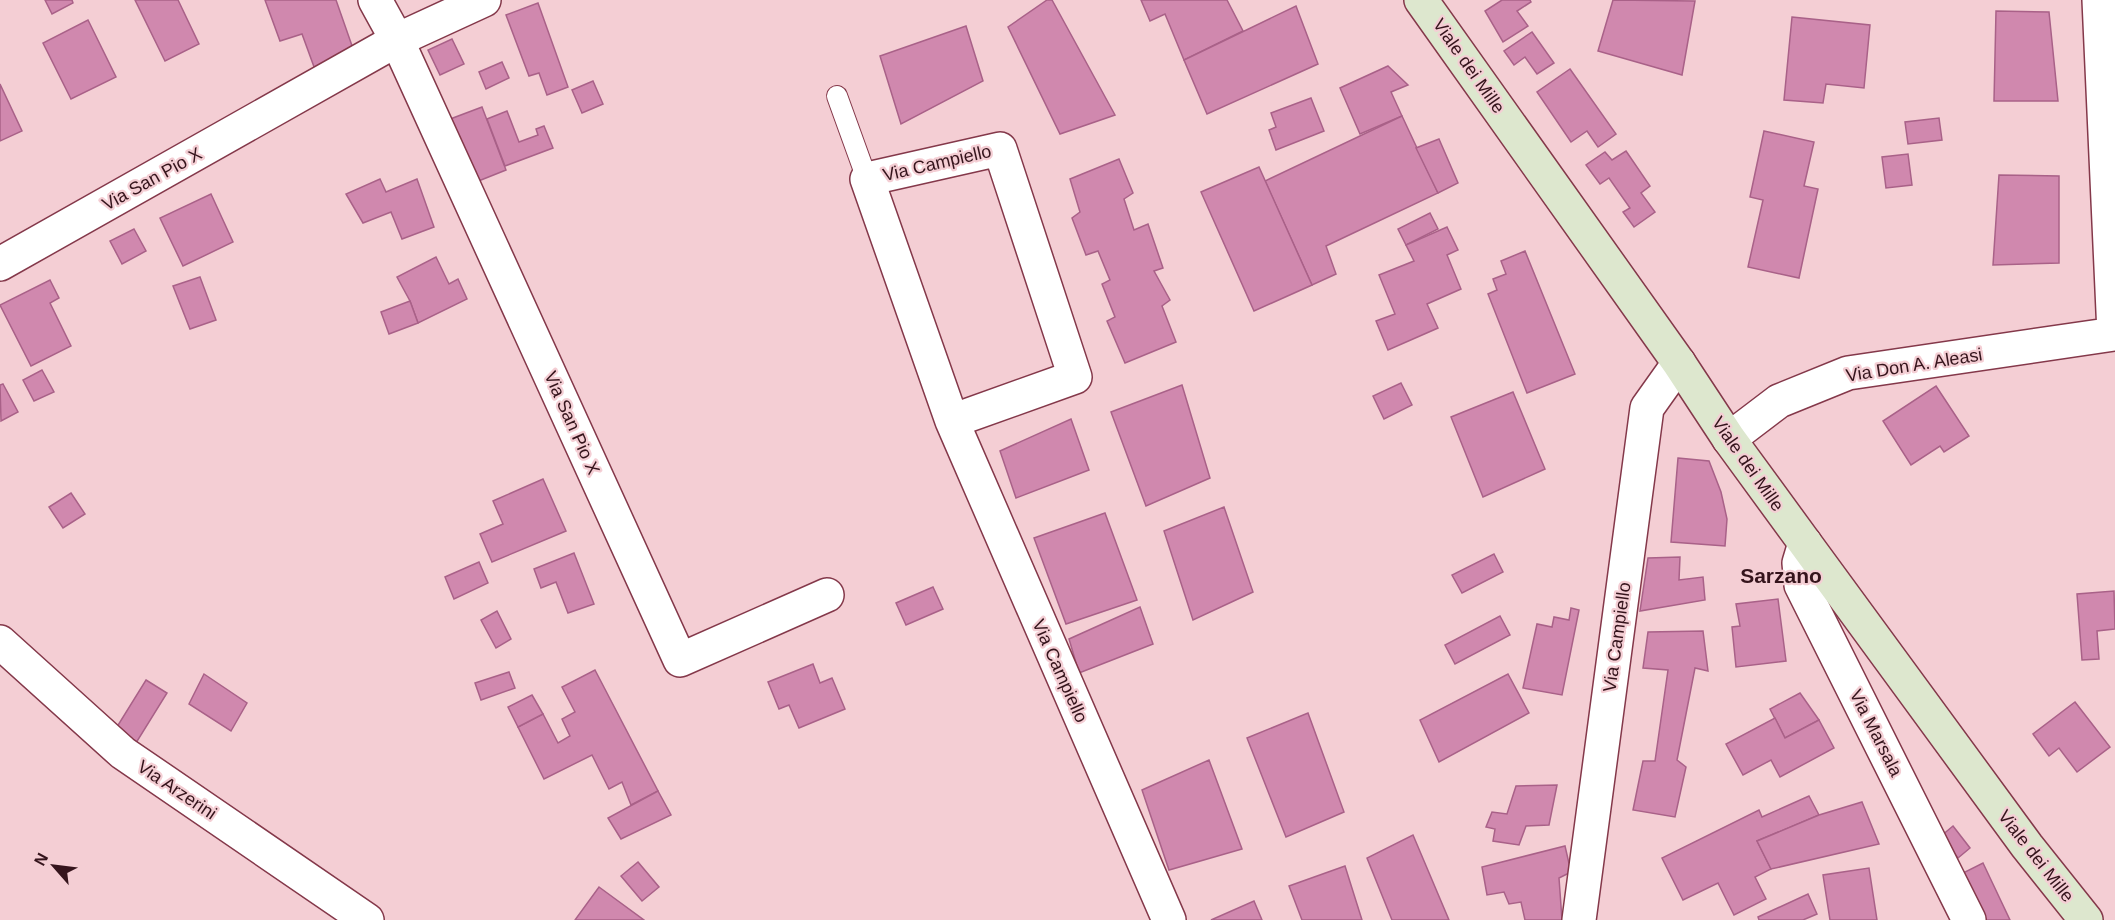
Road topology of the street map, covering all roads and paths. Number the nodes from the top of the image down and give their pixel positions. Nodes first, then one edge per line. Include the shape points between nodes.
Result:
1 (375, 0) edge
2 (484, 0) edge
3 (1422, 0) edge
4 (2099, 0) edge
5 (398, 40) junction
6 (837, 96) dead end
7 (867, 179) junction
8 (0, 264) edge
9 (2115, 334) edge
10 (1679, 363) junction
11 (952, 421) junction
12 (1730, 439) junction
13 (1805, 543) junction
14 (827, 595) dead end
15 (0, 642) edge
16 (367, 920) edge
17 (1169, 920) edge
18 (1579, 920) edge
19 (1969, 920) edge
20 (2086, 920) edge

1 - 5 street, Via San Pio X
2 - 5 street, Via San Pio X
3 - 10 main road, Viale dei Mille
4 - 9 street, Via Don A. Aleasi
5 - 8 street, Via San Pio X
5 - 14 street, Via San Pio X via 680,660
6 - 7 lane
7 - 11 street, Via Campiello
7 - 11 street, Via Campiello via 1000,149 1075,377
9 - 12 street, Via Don A. Aleasi via 1848,373 1779,401
10 - 12 main road, Viale dei Mille
10 - 18 street, Via Campiello via 1647,408
11 - 17 street, Via Campiello
12 - 13 main road, Viale dei Mille
13 - 19 street, Via Marsala via 1799,563 1802,585
13 - 20 main road, Viale dei Mille
15 - 16 street, Via Arzerini via 123,753

